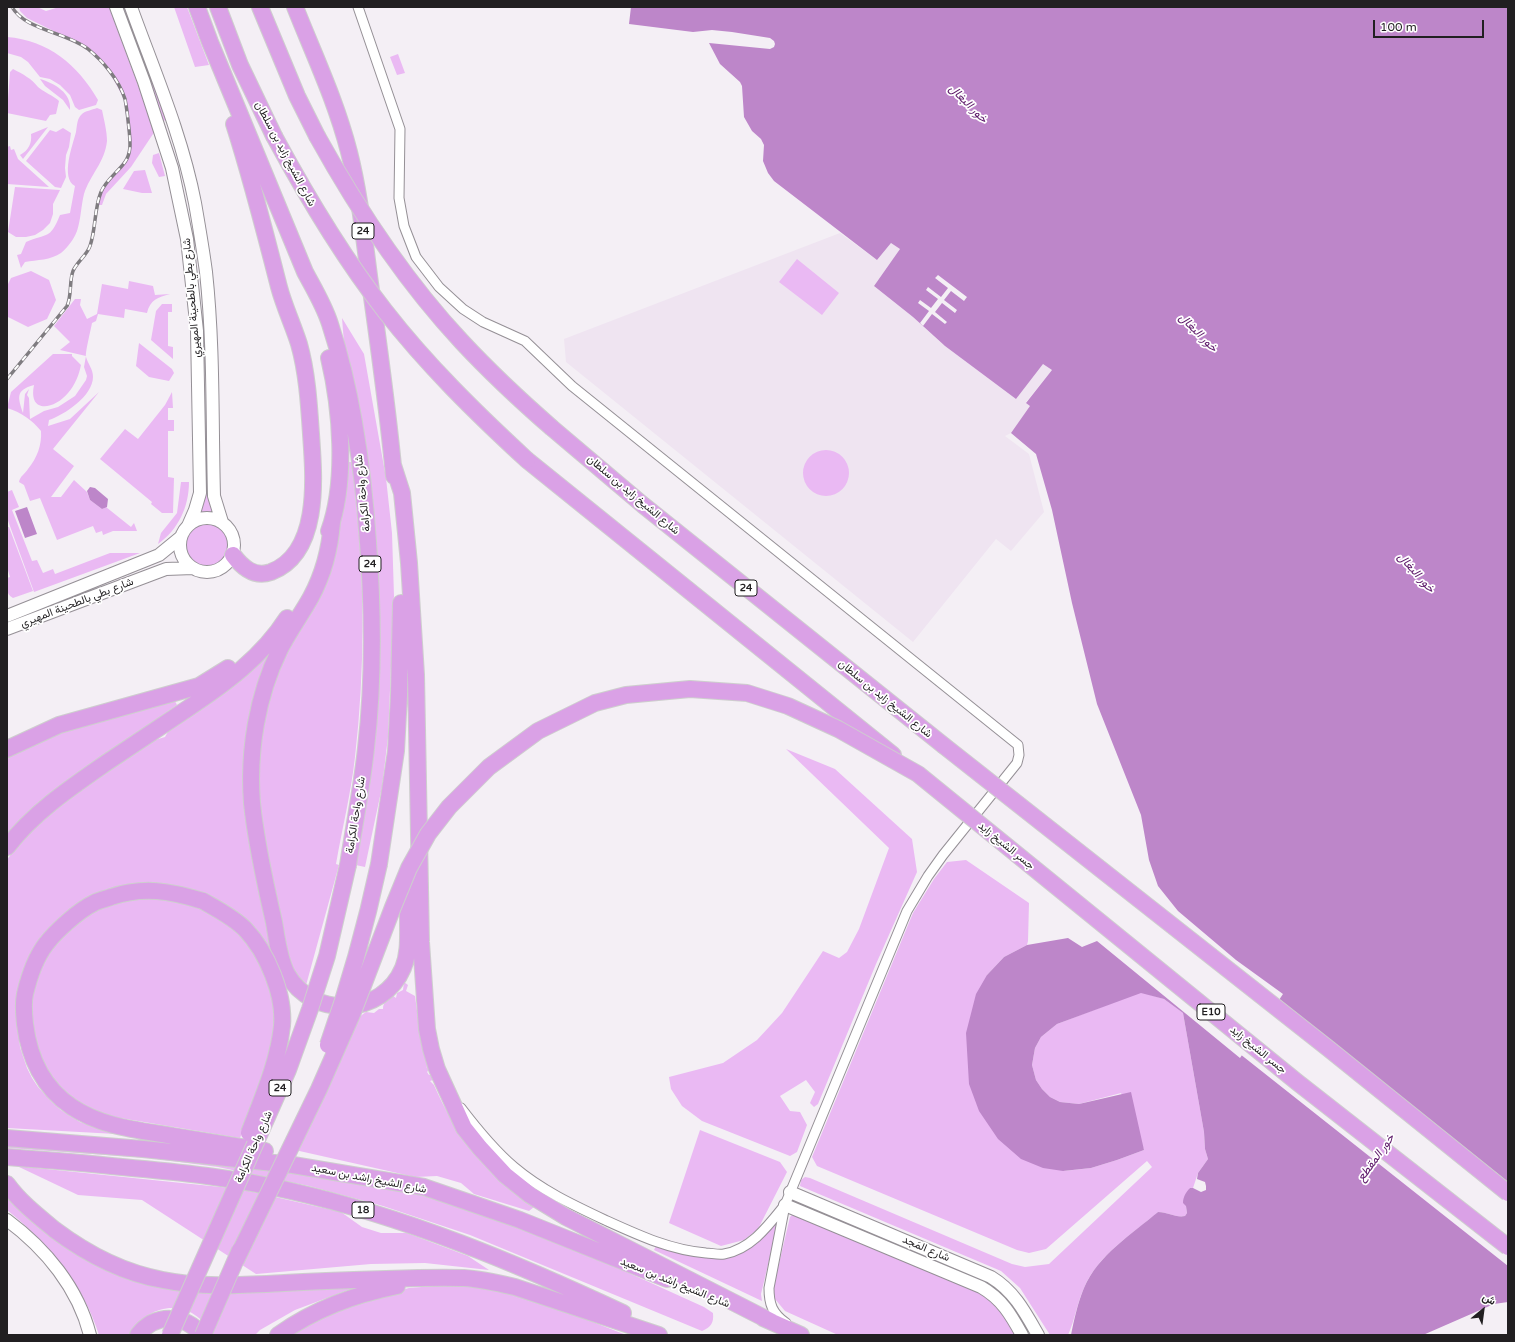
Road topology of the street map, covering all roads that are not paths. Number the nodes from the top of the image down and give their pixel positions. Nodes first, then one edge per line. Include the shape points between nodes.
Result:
1 (116, 7) edge
2 (131, 7) edge
3 (197, 7) edge
4 (218, 7) edge
5 (260, 7) edge
6 (295, 7) edge
7 (302, 7) edge
8 (358, 7) edge
9 (306, 36) junction
10 (210, 42) junction
11 (305, 272) junction
12 (393, 465) junction
13 (222, 522) junction
14 (332, 522) junction
15 (188, 526) junction
16 (181, 538) junction
17 (233, 555) junction
18 (193, 568) junction
19 (296, 604) junction
20 (7, 616) edge
21 (7, 629) edge
22 (98, 714) junction
23 (7, 742) edge
24 (7, 749) edge
25 (417, 772) junction
26 (918, 774) junction
27 (7, 847) edge
28 (447, 1090) junction
29 (7, 1138) edge
30 (7, 1157) edge
31 (337, 1172) junction
32 (7, 1184) edge
33 (790, 1192) junction
34 (1508, 1193) edge
35 (785, 1205) junction
36 (7, 1220) edge
37 (1508, 1247) edge
38 (236, 1260) junction
39 (437, 1279) junction
40 (185, 1301) junction
41 (772, 1322) junction
42 (90, 1335) edge
43 (138, 1335) edge
44 (170, 1335) edge
45 (202, 1335) edge
46 (278, 1335) edge
47 (660, 1335) edge
48 (668, 1335) edge
49 (802, 1335) edge
50 (1022, 1335) edge
51 (1038, 1335) edge

1 - 15 street, شارع بطي بالطحينة المهيري via 172,168 187,239 197,331 200,494
2 - 13 street, شارع بطي بالطحينة المهيري via 172,119 195,202 206,271 211,330 214,496
3 - 10 highway, شارع الشيخ زايد بن سلطان / 24
4 - 26 highway, شارع الشيخ زايد بن سلطان / 24, bridge via 240,65 307,197 344,255 384,310 429,363 476,413 527,460
5 - 34 highway, شارع الشيخ زايد بن سلطان / 24, bridge via 297,96 352,197 382,243 434,310 490,371 552,428 643,505
6 - 9 highway, 24
7 - 9 highway
8 - 33 street via 400,129 399,198 404,226 416,257 439,287 463,309 483,322 525,341 572,386 1018,745 1017,763 943,855 907,911
9 - 12 highway, 24 via 323,74 349,152 357,193
10 - 11 highway, شارع الشيخ زايد بن سلطان / 24
10 - 17 highway via 214,64 243,154 280,291 299,345 310,418 314,473 311,514 305,534 291,558 281,567 259,574 241,566
11 - 14 highway via 332,372 338,410 339,488
11 - 40 highway, شارع واحة الكرامة / 24, bridge via 330,323 351,406 362,473 371,577 371,668 366,747 348,865 327,956 310,1009 288,1070
12 - 25 highway via 402,494 409,563 416,675
12 - 38 highway, 24, bridge via 401,586 400,680 396,751 379,864 351,977 326,1051
13 - 15 street via 204,518
13 - 17 street via 229,528 233,537
14 - 19 highway via 317,566
14 - 25 highway via 329,550 319,581 280,649 265,686 255,728 251,772 257,837 282,960 295,985 317,1002 339,1007 354,1006 368,1001 392,986 403,967 408,946 411,798
15 - 16 street
16 - 18 street via 181,552 187,564
16 - 20 street, شارع بطي بالطحينة المهيري via 159,555
17 - 18 street via 229,562 216,571 200,572
18 - 21 street, شارع بطي بالطحينة المهيري via 166,569
19 - 22 highway via 259,644 230,668 199,686
19 - 27 highway via 273,638 237,673 81,780 28,822
22 - 23 highway via 60,719
22 - 24 highway via 58,725
25 - 28 highway via 421,942 427,1029 431,1049
26 - 37 highway, جسر الشيخ زايد / E10, bridge via 1297,1082
26 - 38 highway, bridge via 838,729 788,706 747,694 690,689 626,695 595,703 538,731 514,748 489,767 449,807 428,834 409,868 354,1012 320,1089
28 - 35 street via 486,1140 514,1167 570,1204 656,1243 696,1252 723,1254 735,1251 762,1233
28 - 41 highway via 464,1128 505,1175 530,1195 566,1217
29 - 31 highway, شارع الشيخ راشد بن سعيد via 254,1160
30 - 48 highway, 18 via 216,1177 291,1191 374,1213 420,1228 526,1270
31 - 40 highway, bridge via 305,1158 134,1130 92,1119 55,1093 41,1075 31,1055 24,1017 25,995 46,944 68,921 94,903 126,892 154,890 179,893 202,901 229,916 245,929 262,952 275,980 282,1025 278,1050 263,1096
31 - 41 highway, شارع الشيخ راشد بن سعيد via 424,1187 520,1220
32 - 39 highway via 30,1209 86,1251 132,1272 164,1281 245,1285
33 - 35 street
33 - 51 street, شارع المَجد via 991,1277 1016,1298
35 - 49 street via 769,1299 774,1312
35 - 50 street, شارع المَجد via 981,1287 1007,1308
36 - 42 street via 47,1256 64,1278 79,1304
38 - 45 highway, 24, bridge
39 - 46 highway via 374,1291 348,1299 320,1309
39 - 47 highway via 465,1278 515,1287
40 - 44 highway, شارع واحة الكرامة / 24, bridge
41 - 49 highway, شارع الشيخ راشد بن سعيد
43 - 45 highway via 153,1322 170,1318 188,1322

